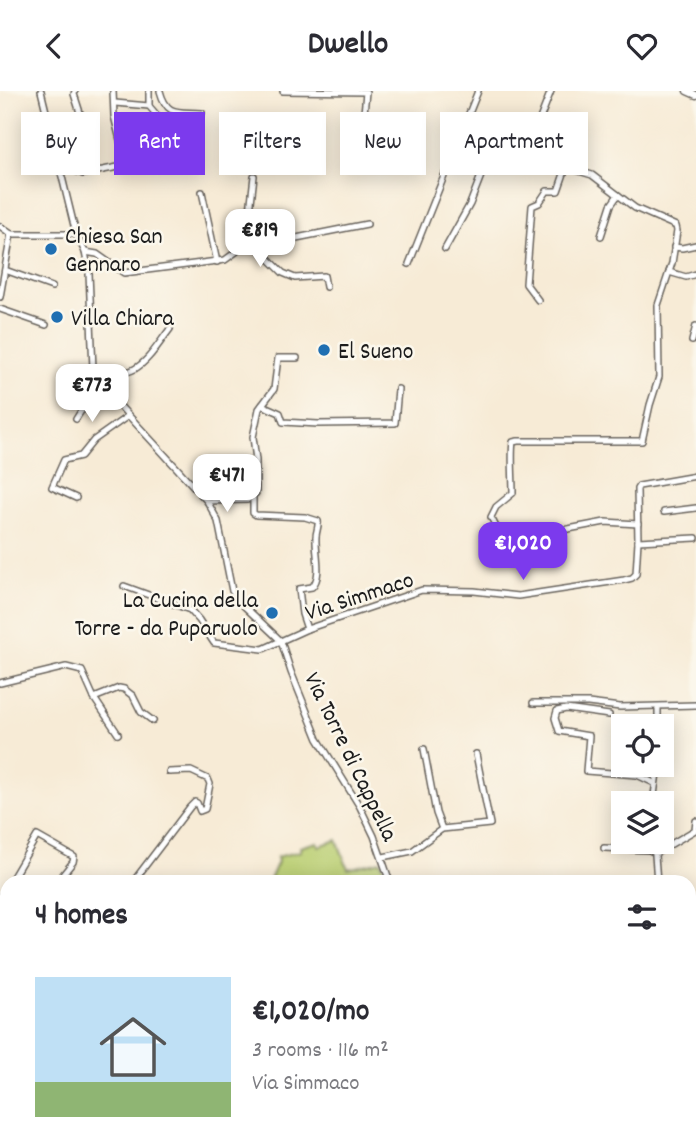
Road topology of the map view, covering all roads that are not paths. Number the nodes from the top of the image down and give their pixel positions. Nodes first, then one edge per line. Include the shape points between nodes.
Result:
1 (41, 91) edge
2 (75, 91) edge
3 (113, 91) edge
4 (149, 91) edge
5 (160, 91) edge
6 (283, 91) edge
7 (478, 91) edge
8 (551, 91) edge
9 (687, 91) edge
10 (696, 95) edge
11 (115, 103) junction
12 (149, 106) junction
13 (46, 112) edge
14 (80, 112) edge
15 (114, 112) edge
16 (154, 112) edge
17 (191, 112) edge
18 (364, 112) edge
19 (543, 112) edge
20 (62, 175) edge
21 (481, 175) edge
22 (563, 175) edge
23 (588, 175) edge
24 (254, 176) dead end
25 (202, 192) dead end
26 (618, 195) junction
27 (367, 224) dead end
28 (0, 226) edge
29 (11, 234) junction
30 (76, 234) junction
31 (601, 236) dead end
32 (245, 240) junction
33 (696, 245) edge
34 (256, 246) junction
35 (674, 247) junction
36 (445, 249) dead end
37 (85, 252) junction
38 (217, 262) junction
39 (409, 264) dead end
40 (5, 270) junction
41 (669, 272) junction
42 (696, 274) edge
43 (52, 287) dead end
44 (326, 287) dead end
45 (0, 297) edge
46 (538, 300) dead end
47 (0, 309) edge
48 (46, 325) dead end
49 (696, 326) edge
50 (170, 329) dead end
51 (692, 341) dead end
52 (298, 358) dead end
53 (93, 369) junction
54 (398, 389) dead end
55 (107, 391) junction
56 (262, 405) junction
57 (128, 416) junction
58 (76, 419) dead end
59 (696, 476) edge
60 (253, 497) junction
61 (76, 498) dead end
62 (206, 501) junction
63 (696, 508) edge
64 (664, 512) dead end
65 (638, 524) junction
66 (696, 538) edge
67 (638, 541) junction
68 (124, 586) dead end
69 (307, 629) junction
70 (281, 641) junction
71 (0, 683) edge
72 (94, 698) junction
73 (533, 703) dead end
74 (696, 705) edge
75 (658, 709) dead end
76 (658, 714) edge
77 (609, 715) dead end
78 (153, 721) dead end
79 (118, 734) dead end
80 (424, 749) dead end
81 (476, 754) dead end
82 (169, 772) dead end
83 (655, 777) edge
84 (654, 783) junction
85 (654, 791) edge
86 (696, 821) edge
87 (442, 829) junction
88 (674, 842) edge
89 (604, 848) dead end
90 (611, 848) edge
91 (656, 854) edge
92 (383, 857) junction
93 (14, 875) edge
94 (63, 875) edge
95 (138, 875) edge
96 (388, 875) edge
97 (657, 875) edge

1 - 13 street
2 - 14 street
3 - 11 street
4 - 12 street
5 - 17 street via 169,110
6 - 18 street via 366,92
7 - 39 street
8 - 19 street
9 - 10 street
11 - 12 street
11 - 15 street
12 - 16 street
20 - 30 street
21 - 36 street
22 - 46 street via 558,191 547,191 532,206 526,284
23 - 26 street
24 - 32 street via 249,220 237,227
25 - 38 street
26 - 31 street
26 - 35 street via 676,226
27 - 34 street
28 - 29 street
29 - 30 street
29 - 40 street
30 - 37 street
32 - 34 street
32 - 38 street via 236,252
33 - 35 street
34 - 44 street via 283,273 295,278 324,276
35 - 41 street
37 - 38 street via 105,258 124,273
37 - 53 street
40 - 43 street
40 - 45 street
41 - 42 street via 686,277
41 - 65 street via 658,305 659,377 642,441 513,442 513,493 496,507 492,517 499,533 507,536 605,522
47 - 48 street
49 - 51 street
50 - 53 street via 139,368 122,373
52 - 56 street via 278,358 274,390
53 - 55 street, Via Torre di Cappella
54 - 56 street via 395,423 283,422 281,413
55 - 57 street, Via Torre di Cappella
55 - 58 street
56 - 60 street via 253,437 258,485
57 - 61 street via 93,440 80,456 64,460 51,487
57 - 62 street, Via Torre di Cappella
59 - 65 street, Via Simmaco via 639,486
60 - 62 street
60 - 69 street via 256,515 318,521 317,579 312,587 299,589
62 - 70 street, Via Torre di Cappella via 218,521 232,590
63 - 64 street
65 - 67 street, Via Simmaco
66 - 67 street
67 - 69 street, Via Simmaco via 632,578 518,596 422,590
68 - 70 street, Via Simmaco via 190,611 214,643 263,649
69 - 70 street, Via Simmaco
70 - 92 street, Via Torre di Cappella via 318,739 360,807
71 - 72 street via 66,667 82,671
72 - 78 street via 124,689
72 - 79 street
73 - 74 street
75 - 76 street
77 - 84 street via 566,709 557,711 555,718 558,731 589,736 586,771 637,775
80 - 87 street
81 - 87 street via 490,824
82 - 95 street via 191,771 208,779 205,809 200,811 195,802
83 - 84 street
84 - 85 street
86 - 88 street via 695,830
87 - 92 street via 412,851
89 - 90 street
91 - 97 street
92 - 96 street, Via Torre di Cappella
93 - 94 street via 37,836 74,857

